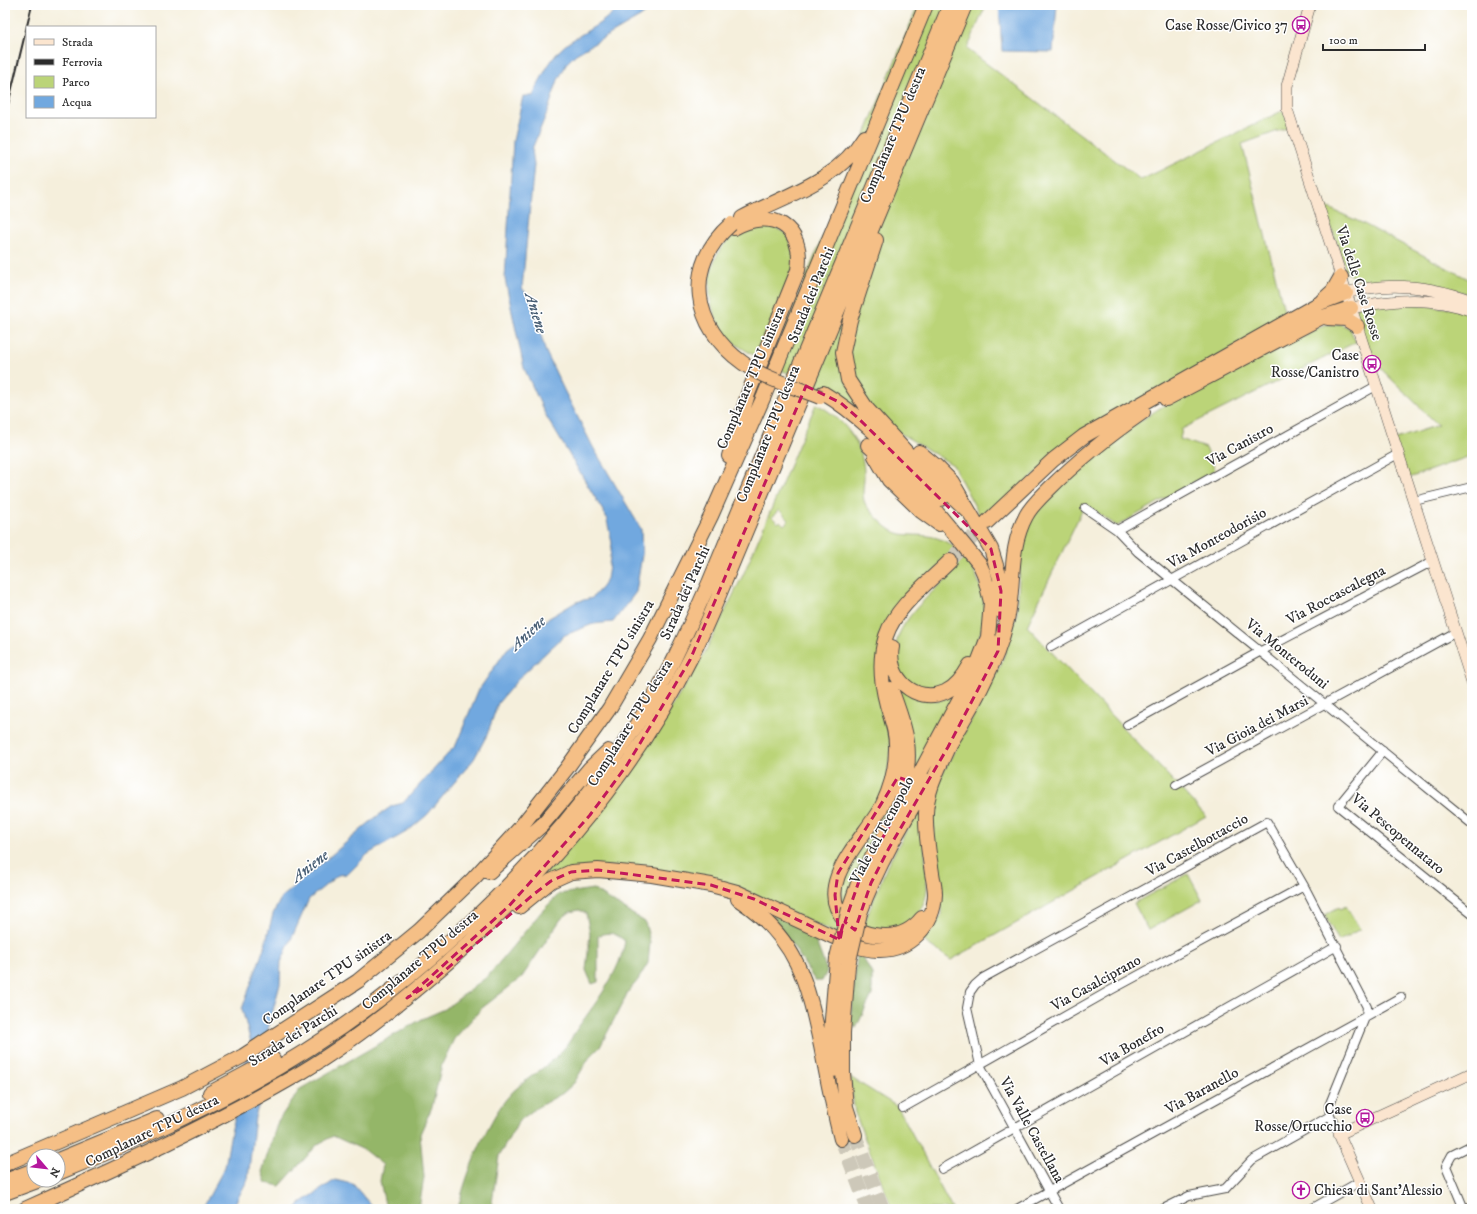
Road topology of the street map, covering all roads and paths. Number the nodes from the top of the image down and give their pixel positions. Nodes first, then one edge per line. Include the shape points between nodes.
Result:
1 (926, 5) edge
2 (940, 5) edge
3 (950, 5) edge
4 (965, 5) edge
5 (1310, 5) edge
6 (891, 85) junction
7 (904, 152) junction
8 (733, 226) junction
9 (1341, 278) junction
10 (1364, 289) junction
11 (1346, 293) junction
12 (1472, 301) edge
13 (1383, 302) junction
14 (1320, 303) junction
15 (1351, 308) junction
16 (1472, 311) edge
17 (1320, 318) junction
18 (1357, 326) junction
19 (1376, 386) junction
20 (822, 395) junction
21 (1143, 412) junction
22 (1398, 454) junction
23 (1472, 487) edge
24 (1414, 501) junction
25 (1084, 508) dead end
26 (1118, 530) junction
27 (991, 549) junction
28 (1433, 561) junction
29 (687, 564) junction
30 (1172, 579) junction
31 (990, 624) junction
32 (1456, 632) junction
33 (1051, 647) dead end
34 (998, 651) junction
35 (1261, 651) junction
36 (882, 658) junction
37 (1471, 675) edge
38 (1326, 704) junction
39 (1127, 725) dead end
40 (948, 747) junction
41 (608, 751) junction
42 (1383, 751) junction
43 (1176, 785) dead end
44 (892, 821) junction
45 (1472, 824) edge
46 (712, 885) junction
47 (1304, 886) junction
48 (935, 893) junction
49 (855, 911) junction
50 (1472, 914) edge
51 (419, 932) junction
52 (1337, 946) junction
53 (842, 962) junction
54 (1400, 997) dead end
55 (407, 998) junction
56 (1366, 1015) junction
57 (302, 1047) junction
58 (980, 1065) junction
59 (1472, 1074) edge
60 (192, 1107) junction
61 (903, 1108) dead end
62 (834, 1111) junction
63 (1330, 1116) junction
64 (1016, 1128) junction
65 (1339, 1134) junction
66 (855, 1135) tunnel mouth
67 (841, 1139) tunnel mouth
68 (1472, 1145) edge
69 (66, 1157) edge
70 (5, 1164) edge
71 (942, 1169) dead end
72 (66, 1170) edge
73 (26, 1176) edge
74 (1360, 1182) junction
75 (26, 1184) edge
76 (7, 1189) edge
77 (1050, 1192) junction
78 (25, 1209) edge
79 (1017, 1209) edge
80 (1059, 1209) edge
81 (1163, 1209) edge
82 (1311, 1209) edge
83 (1372, 1209) edge
84 (1464, 1209) edge

1 - 6 highway, Complanare TPU sinistra
2 - 41 highway, Strada dei Parchi via 702,578 662,663 637,708
3 - 57 highway, Strada dei Parchi via 709,583 670,667 645,712 587,796 533,860 458,934 374,1004
4 - 7 highway, Complanare TPU destra
5 - 9 street, Via delle Case Rosse via 1287,86 1287,109
6 - 8 highway via 861,142 843,163 817,182 765,206
6 - 29 highway, Complanare TPU sinistra via 764,396
7 - 27 highway via 850,320 843,352 848,380 867,409 908,454 971,514
7 - 55 highway, Complanare TPU destra via 722,588 690,660 657,718 627,765 590,815 549,863 509,906
8 - 20 highway, bridge via 711,246 700,270 701,304 710,329 720,343 742,362 761,373
8 - 29 highway via 750,220 775,220 789,229 799,246 800,260 748,394 732,449
9 - 10 street
9 - 11 street, Via delle Case Rosse
9 - 14 highway via 1333,291
10 - 11 street
10 - 12 street via 1390,286 1437,289
11 - 14 highway
11 - 15 street, Via delle Case Rosse
13 - 15 street
13 - 16 street via 1439,301
13 - 18 street via 1364,313
14 - 21 highway via 1084,436 1053,460 990,524 1059,463 1090,441
15 - 17 highway
15 - 18 street, Via delle Case Rosse
17 - 18 highway via 1341,318
17 - 21 highway
18 - 19 street, Via delle Case Rosse
19 - 22 street, Via delle Case Rosse
19 - 26 street, Via Canistro
20 - 27 highway via 841,403 858,418
20 - 31 highway via 851,422 868,444 889,480 921,511 960,540 980,565 986,578
21 - 34 highway via 1072,467 1027,514 1015,543 1009,611
22 - 24 street, Via delle Case Rosse
22 - 30 street, Via Monteodorisio
23 - 24 street
24 - 28 street, Via delle Case Rosse
25 - 26 street, Via Monteroduni
26 - 30 street, Via Monteroduni via 1138,552
27 - 34 highway via 998,568 1001,591
28 - 32 street, Via delle Case Rosse
28 - 35 street, Via Roccascalegna
29 - 51 highway, Complanare TPU sinistra via 650,639 608,709 567,768 504,845
30 - 33 street, Via Monteodorisio
30 - 35 street, Via Monteroduni
31 - 36 highway via 963,676 945,692 932,695 912,691 893,672 891,648 902,621 952,562 900,610 888,630
31 - 44 highway via 984,650 967,687
32 - 37 street, Via delle Case Rosse
32 - 38 street, Via Gioia dei Marsi
34 - 40 highway, Viale del Tecnopolo
35 - 38 street, Via Monteroduni
35 - 39 street, Via Roccascalegna
36 - 44 highway via 889,686 901,715 909,754 907,777
36 - 48 highway via 884,696 896,741 894,772 882,806 838,873 835,888 836,904 842,917 855,930 888,936 907,932 921,920
38 - 42 street, Via Monteroduni
38 - 43 street, Via Gioia dei Marsi
40 - 48 highway via 930,788 926,811 926,838
40 - 49 highway, Viale del Tecnopolo
41 - 51 highway via 518,847
41 - 57 highway, Strada dei Parchi via 530,850 452,928
42 - 45 street, Via Monteroduni
42 - 50 street, Via Pescopennataro via 1338,806
44 - 49 highway, Viale del Tecnopolo via 860,878
46 - 48 highway via 754,899 849,944 878,950 903,945 917,935 930,916
46 - 55 highway via 598,870 571,872 551,881 428,985
46 - 62 highway via 761,915 778,933 803,975 811,1000
47 - 52 street, Via Castelbottaccio
47 - 58 street, Via Casalciprano via 1111,990
47 - 58 street, Via Castelbottaccio via 1266,822 983,978 970,992 966,1011
49 - 53 highway, Viale del Tecnopolo, bridge
51 - 70 highway, Complanare TPU sinistra via 358,981 243,1056 182,1088
52 - 56 street, Via Castelbottaccio via 1365,1002
52 - 64 street, Via Bonefro via 1153,1048
53 - 62 highway, Viale del Tecnopolo via 831,1031
53 - 66 highway, Viale del Tecnopolo via 843,1073 846,1107
54 - 56 street, Via Baranello
55 - 78 highway, Complanare TPU destra via 304,1071 201,1127
56 - 63 street via 1329,1106
56 - 77 street, Via Baranello
57 - 60 highway, Strada dei Parchi via 248,1085
58 - 61 street, Via Casalciprano
58 - 64 street, Via Valle Castellana
59 - 65 street
60 - 69 highway, Strada dei Parchi
60 - 72 highway, Strada dei Parchi via 109,1152
62 - 67 highway
63 - 65 street
63 - 81 street via 1252,1160 1225,1189 1190,1195
64 - 71 street, Via Bonefro
64 - 77 street, Via Valle Castellana
65 - 74 street
68 - 84 street via 1454,1153 1447,1164 1448,1173
73 - 76 highway
74 - 82 street
74 - 83 street
75 - 76 highway
77 - 79 street, Via Baranello
77 - 80 street, Via Valle Castellana

